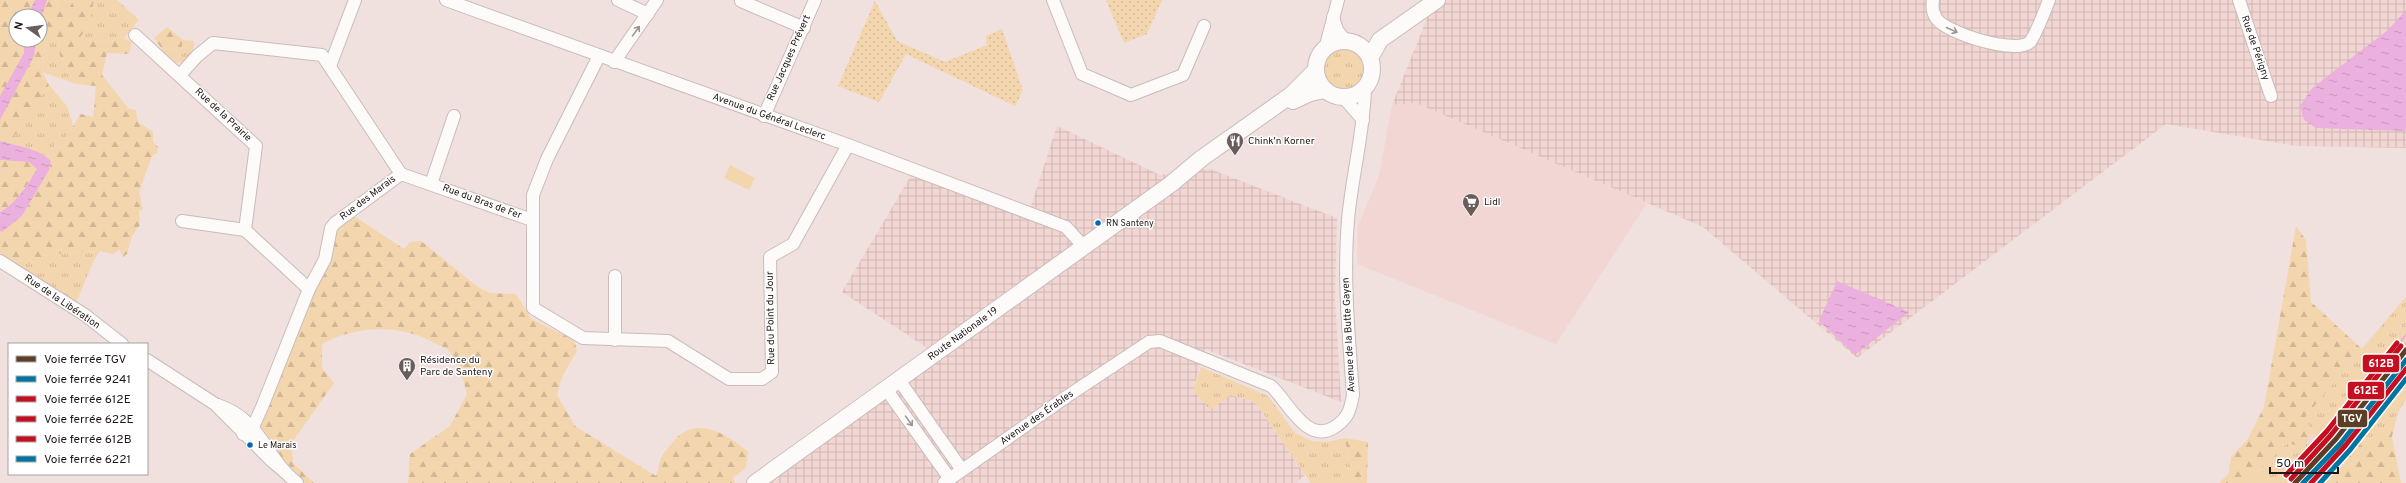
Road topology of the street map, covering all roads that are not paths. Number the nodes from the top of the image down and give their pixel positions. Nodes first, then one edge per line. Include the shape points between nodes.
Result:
1 (355, 0) edge
2 (446, 0) edge
3 (621, 0) edge
4 (657, 0) edge
5 (815, 0) edge
6 (1053, 0) edge
7 (1338, 0) edge
8 (1422, 0) edge
9 (1436, 0) edge
10 (1933, 0) edge
11 (2049, 0) edge
12 (2239, 0) edge
13 (740, 1) edge
14 (648, 14) junction
15 (1332, 17) junction
16 (1204, 26) dead end
17 (804, 28) junction
18 (135, 36) dead end
19 (1352, 43) junction
20 (1324, 49) junction
21 (599, 56) junction
22 (1370, 58) junction
23 (614, 62) junction
24 (330, 66) junction
25 (1316, 71) junction
26 (180, 75) junction
27 (1365, 88) junction
28 (1325, 90) junction
29 (2271, 96) dead end
30 (1344, 98) junction
31 (454, 116) dead end
32 (764, 116) junction
33 (1363, 120) junction
34 (848, 145) junction
35 (401, 174) junction
36 (431, 184) junction
37 (1171, 184) junction
38 (532, 220) junction
39 (182, 221) dead end
40 (245, 230) junction
41 (1084, 247) junction
42 (0, 261) edge
43 (615, 276) dead end
44 (309, 289) junction
45 (615, 340) junction
46 (121, 343) edge
47 (1131, 355) joint
48 (148, 361) edge
49 (892, 384) junction
50 (244, 426) junction
51 (962, 470) junction
52 (947, 481) edge
53 (297, 483) edge
54 (755, 483) edge

1 - 24 street
2 - 21 street, Avenue du Général Leclerc
3 - 14 street
4 - 14 street
5 - 17 street, Rue Jacques Prévert
6 - 16 street via 1082,74 1131,95 1182,75
7 - 15 street
8 - 19 main road
9 - 22 main road via 1384,36
10 -> 11 street via 1936,18 1945,27 1960,34 2005,46 2019,47 2030,42
12 - 29 street, Rue de Périgny
13 - 17 street
23 -> 14 street
15 - 19 street via 1337,30
15 - 20 street
17 - 32 street, Rue Jacques Prévert
18 - 26 street, Rue de la Prairie
19 - 20 main road via 1336,42
19 - 22 main road
20 - 25 main road via 1317,62
21 - 23 street, Avenue du Général Leclerc
21 - 38 street, Rue du Point du Jour via 547,159 533,195
22 - 27 main road via 1371,77
23 - 32 street, Avenue du Général Leclerc
24 - 26 street via 322,55 213,43 206,47
24 - 35 street, Rue des Marais
25 - 28 main road via 1318,81
25 - 37 main road, Route Nationale 19 via 1291,95 1202,158
26 - 40 street, Rue de la Prairie via 256,146
27 - 30 main road via 1353,96
27 - 33 street, Avenue de la Butte Gayen
28 - 30 main road via 1336,97
28 - 37 main road, Route Nationale 19 via 1310,92 1295,100 1199,169
30 - 33 street
31 - 36 street, Rue du Bras de Fer
32 - 34 street, Avenue du Général Leclerc
33 - 47 street, Avenue de la Butte Gayen via 1352,184 1346,254 1353,396 1349,414 1342,422 1330,430 1319,431 1309,428 1298,420 1280,394 1271,386 1160,341 1149,342
34 - 41 street, Avenue du Général Leclerc via 1066,227
34 - 45 street, Rue du Point du Jour via 793,244 770,257 772,372 762,379 729,379 668,341
35 - 36 street, Rue du Bras de Fer
35 - 44 street, Rue des Marais via 335,223 331,228 325,259
36 - 38 street, Rue du Bras de Fer
37 - 41 main road, Route Nationale 19
38 - 45 street, Rue du Point du Jour via 533,308 583,338
39 - 40 street
40 - 44 street
41 - 49 main road, Route Nationale 19
42 - 46 street, Rue de la Libération via 85,315
43 - 45 street
44 - 50 street, Rue des Marais via 262,407
47 - 51 street, Avenue des Érables
48 - 50 street via 215,404 234,411
49 - 51 street
49 -> 52 street
49 - 54 main road, Route Nationale 19
50 - 53 street
51 - 52 street, Avenue des Érables

